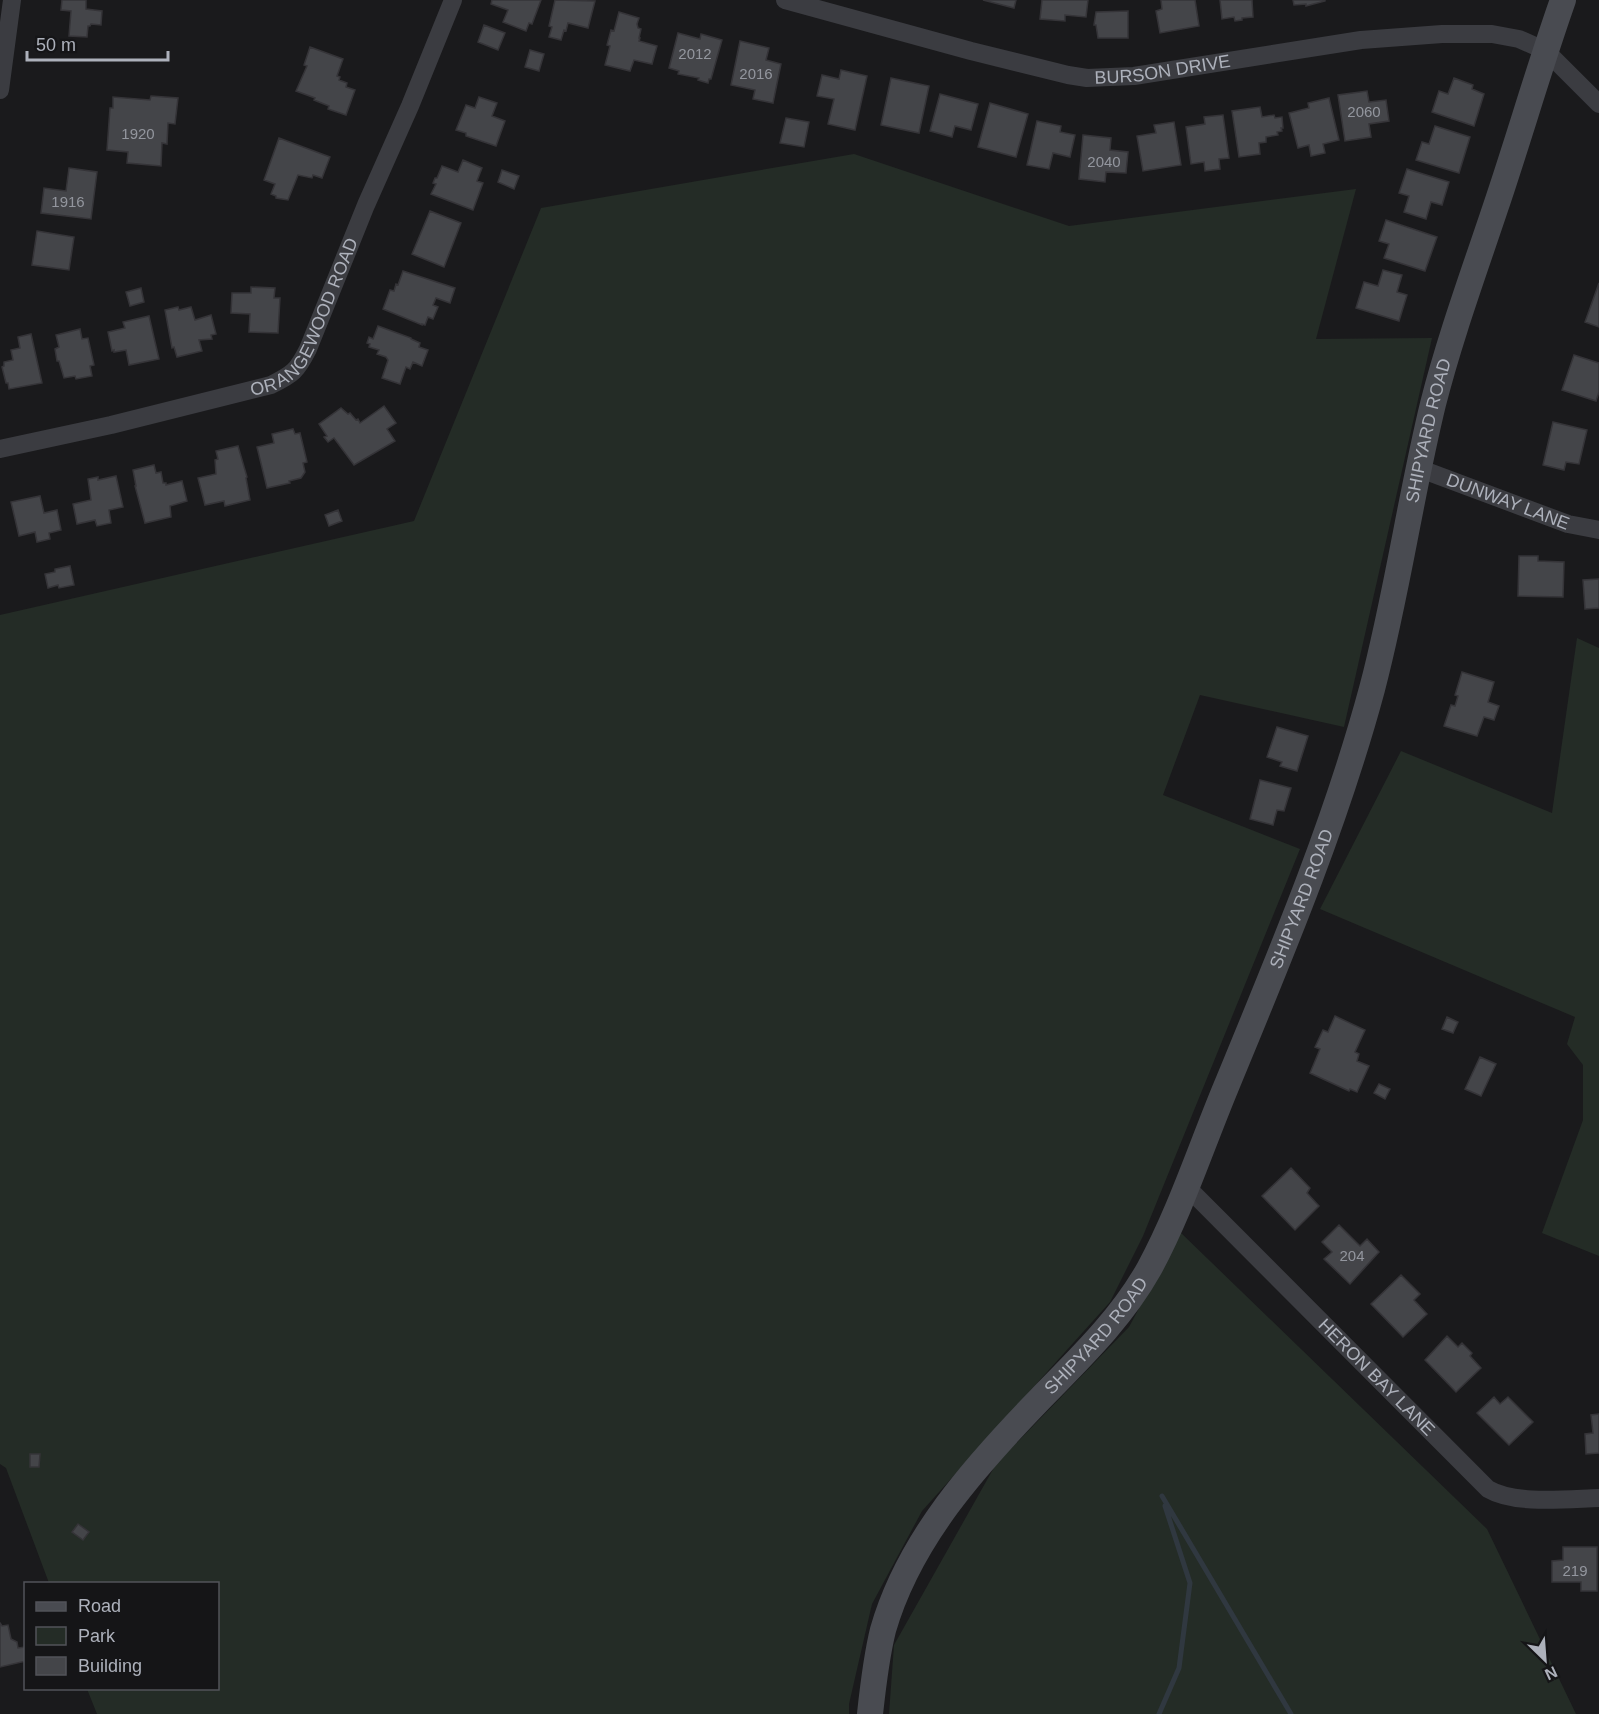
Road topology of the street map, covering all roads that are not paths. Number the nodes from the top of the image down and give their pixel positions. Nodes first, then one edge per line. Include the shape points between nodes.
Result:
1 (12, 0) edge
2 (453, 0) edge
3 (785, 0) edge
4 (1563, 0) edge
5 (1546, 51) junction
6 (0, 90) edge
7 (1599, 104) edge
8 (0, 449) edge
9 (1418, 468) junction
10 (1599, 530) edge
11 (1186, 1186) junction
12 (1599, 1498) edge
13 (870, 1714) edge

1 - 6 street
2 - 8 street, ORANGEWOOD ROAD via 308,349 290,376 271,385 111,426
3 - 5 street, BURSON DRIVE via 1087,78 1134,75 1361,40 1442,34 1492,34 1519,39
4 - 5 street, SHIPYARD ROAD
5 - 7 street
5 - 9 street, SHIPYARD ROAD via 1452,335
9 - 10 street, DUNWAY LANE via 1568,524
9 - 11 street, SHIPYARD ROAD via 1372,687 1330,825
11 - 12 street, HERON BAY LANE via 1488,1489 1520,1499
11 - 13 street, SHIPYARD ROAD via 1149,1269 1124,1307 992,1449 912,1562 883,1630

